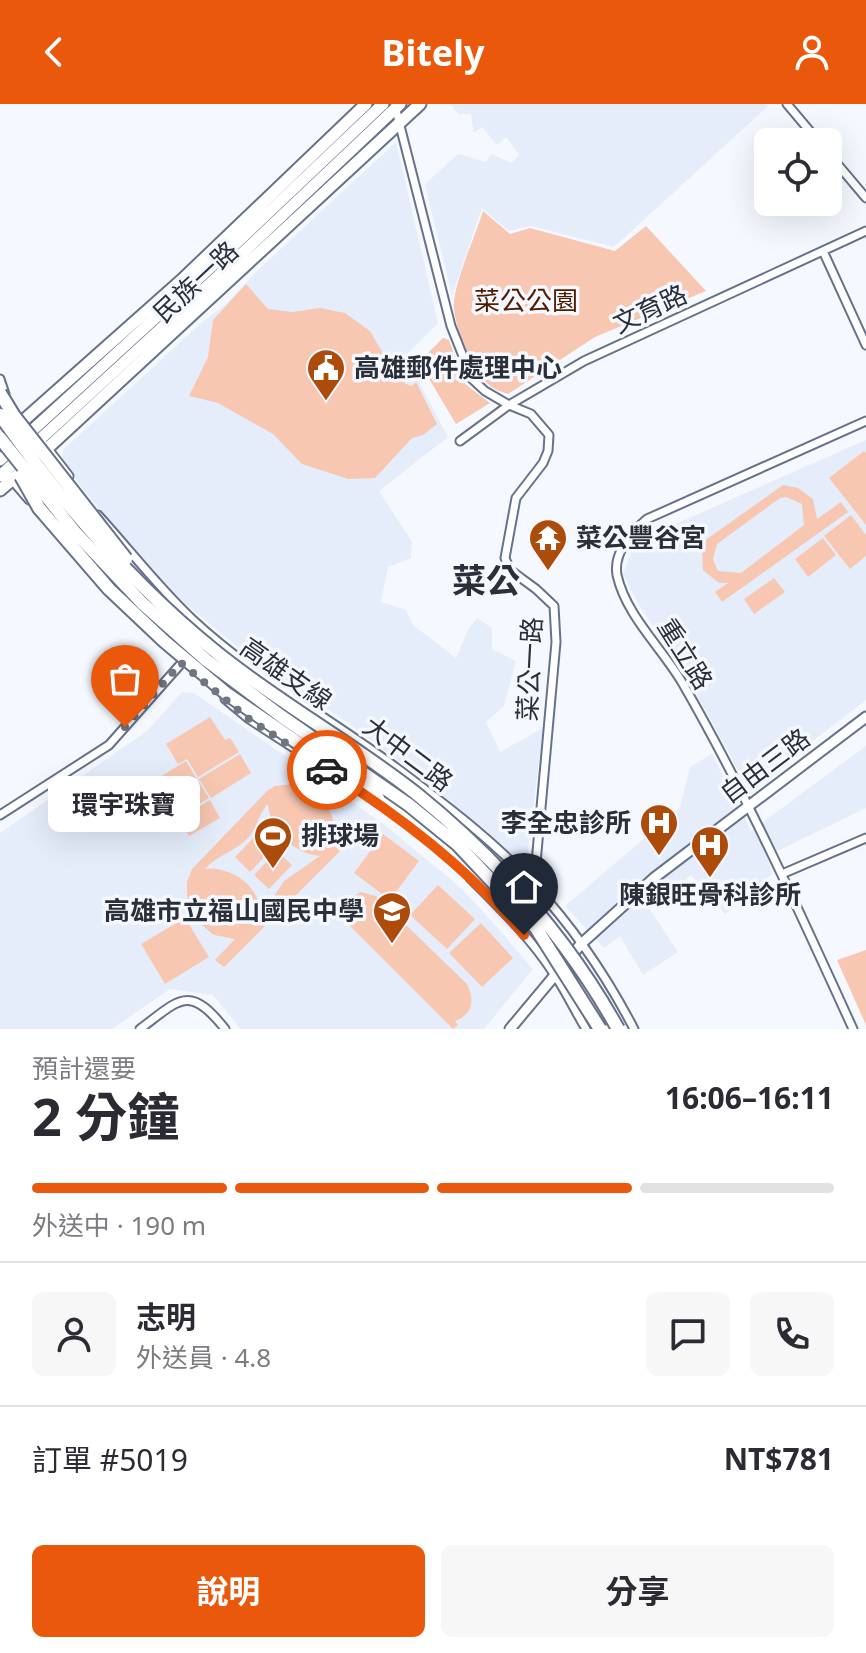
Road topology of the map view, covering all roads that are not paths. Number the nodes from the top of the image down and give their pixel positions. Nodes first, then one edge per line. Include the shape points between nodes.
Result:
1 (366, 104) edge
2 (420, 104) edge
3 (787, 104) edge
4 (393, 105) edge
5 (399, 124) junction
6 (807, 128) edge
7 (332, 144) junction
8 (842, 170) edge
9 (866, 198) edge
10 (866, 231) edge
11 (823, 251) junction
12 (866, 345) edge
13 (2, 389) edge
14 (509, 405) junction
15 (0, 414) edge
16 (25, 419) junction
17 (866, 421) edge
18 (40, 440) junction
19 (1, 441) edge
20 (460, 441) dead end
21 (3, 470) edge
22 (0, 490) edge
23 (148, 591) junction
24 (146, 625) junction
25 (208, 632) junction
26 (188, 655) junction
27 (181, 663) junction
28 (866, 717) edge
29 (747, 807) junction
30 (0, 815) edge
31 (466, 836) junction
32 (866, 838) edge
33 (782, 874) junction
34 (534, 885) junction
35 (522, 918) junction
36 (581, 944) junction
37 (554, 974) junction
38 (140, 1029) edge
39 (225, 1029) edge
40 (510, 1029) edge
41 (586, 1029) edge
42 (600, 1029) edge
43 (618, 1029) edge
44 (625, 1029) edge
45 (634, 1029) edge
46 (853, 1029) edge

1 - 7 main road, 民族一路
2 - 5 main road, 民族一路
3 - 6 street
4 - 5 street, 菜公一路
4 - 7 main road, 民族一路
4 - 18 main road, 民族一路
5 - 14 street, 菜公一路 via 462,359 472,379
5 - 18 main road, 民族一路
7 - 16 main road, 民族一路
7 - 18 main road, 民族一路
8 - 9 street
10 - 11 street, 文育路
11 - 12 street
11 - 14 street, 文育路 via 584,361
13 - 15 street
13 - 16 street, 大中二路
13 - 23 highway, bridge via 23,428
14 - 20 street, 文育路
14 - 34 street, 菜公一路 via 531,414 549,435 543,463 516,498 505,558 510,570 554,606 556,642
15 - 23 highway, 高雄支線, bridge via 60,496
16 - 18 street, 大中二路
16 - 19 main road, 民族一路
17 - 29 street, 重立路 via 647,519 624,543 616,573 631,607 683,684
18 - 21 main road, 民族一路
18 - 25 street, 大中二路 via 136,558
19 - 35 highway, bridge via 39,508 109,589 164,641 227,694 432,837
19 - 42 highway, 高雄支線, bridge via 74,531 206,660 457,844 536,928
21 - 22 main road, 民族一路
21 - 24 street, 大中二路
23 - 31 highway, 高雄支線, bridge via 215,651 418,795
24 - 26 street, 大中二路
24 - 27 street, 大中二路
25 - 26 street
25 - 34 street, 大中二路 via 394,766
26 - 27 street
26 - 35 street, 大中二路 via 438,838
27 - 30 street via 109,745
27 - 37 street, 大中二路 via 249,719 380,803 449,858 508,916
28 - 29 street, 自由三路
29 - 33 street, 重立路
29 - 36 street, 自由三路 via 654,878
31 - 43 highway, 高雄支線, bridge via 546,920
31 - 44 highway, bridge via 517,878 559,926
32 - 33 street
33 - 46 street, 重立路
34 - 36 street, 大中二路
35 - 37 street, 大中二路 via 541,941
36 - 37 street, 自由三路
36 - 45 street, 大中二路
37 - 40 street, 自由三路
37 - 41 street, 大中二路
38 - 39 street via 175,1003 189,1000 205,1006

